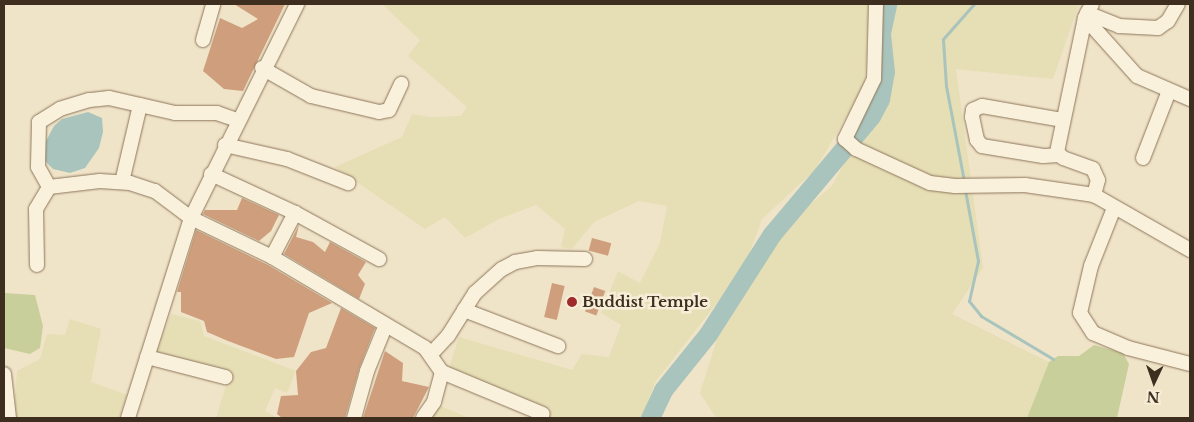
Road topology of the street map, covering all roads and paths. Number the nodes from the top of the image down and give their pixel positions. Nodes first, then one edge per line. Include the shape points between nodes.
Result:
1 (212, 4) edge
2 (297, 4) edge
3 (876, 4) edge
4 (1178, 4) edge
5 (1088, 11) edge
6 (202, 40) dead end
7 (262, 68) junction
8 (401, 84) dead end
9 (1169, 91) junction
10 (1190, 99) edge
11 (140, 106) junction
12 (237, 120) junction
13 (1062, 120) junction
14 (225, 144) junction
15 (1059, 155) junction
16 (1143, 158) dead end
17 (211, 174) junction
18 (122, 182) junction
19 (348, 182) dead end
20 (49, 187) junction
21 (1094, 195) junction
22 (1114, 208) junction
23 (295, 213) junction
24 (191, 218) junction
25 (1190, 250) edge
26 (272, 257) junction
27 (379, 259) dead end
28 (585, 260) dead end
29 (37, 265) dead end
30 (464, 310) junction
31 (385, 327) junction
32 (558, 346) dead end
33 (431, 354) junction
34 (147, 357) junction
35 (1190, 364) edge
36 (442, 372) junction
37 (4, 374) edge
38 (226, 377) dead end
39 (543, 414) dead end
40 (9, 418) edge
41 (128, 418) edge
42 (354, 418) edge
43 (423, 418) edge

1 - 6 street
2 - 7 street
3 - 21 street via 874,79 845,139 856,149 920,180 954,186 1048,187
4 - 5 street via 1168,21 1158,28 1119,26
5 - 9 street via 1137,76
5 - 13 street
7 - 8 street via 311,96 380,112 389,110
7 - 12 street
9 - 10 street
9 - 16 street
11 - 12 street via 175,113 217,114
11 - 18 street
11 - 20 street via 109,98 90,100 60,109 39,122 38,167
12 - 14 street
13 - 15 street via 1056,146
13 - 15 street via 982,106 973,110 972,117 977,140 982,146 1043,156
14 - 17 street
14 - 19 street via 287,158
15 - 21 street via 1093,169 1098,180
17 - 23 street
17 - 24 street
18 - 20 street
18 - 24 street via 155,191
20 - 29 street via 36,209
21 - 22 street
22 - 25 street
22 - 35 street via 1092,266 1080,313 1093,333 1128,348
23 - 26 street
23 - 27 street
24 - 26 street
24 - 34 street
26 - 31 street via 376,316
28 - 30 street via 537,258 515,262 485,282
30 - 32 street
30 - 33 street via 448,336
31 - 33 street via 426,348
31 - 42 street via 367,371
33 - 36 street
34 - 38 street
34 - 41 street
36 - 39 street
36 - 43 street via 434,402
37 - 40 street

